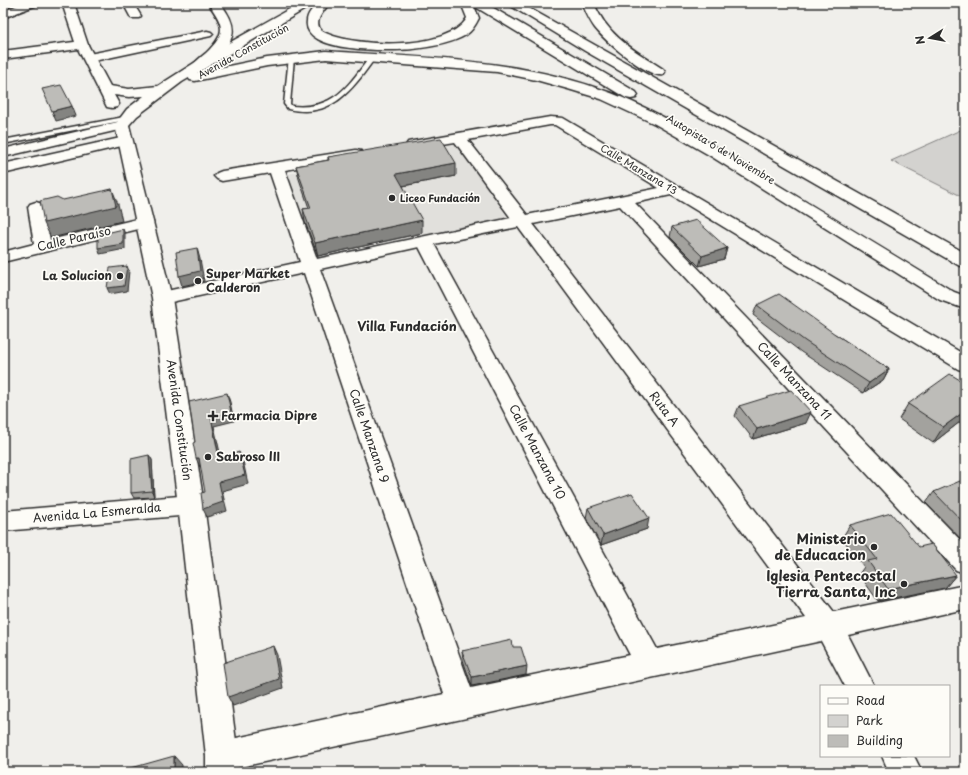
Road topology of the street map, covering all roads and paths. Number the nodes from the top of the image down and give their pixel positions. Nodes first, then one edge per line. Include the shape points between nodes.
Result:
1 (33, 3) edge
2 (68, 3) edge
3 (128, 3) edge
4 (214, 3) edge
5 (308, 3) edge
6 (466, 3) edge
7 (478, 3) edge
8 (512, 3) edge
9 (588, 3) edge
10 (3, 15) edge
11 (135, 16) dead end
12 (207, 34) dead end
13 (82, 45) junction
14 (3, 55) edge
15 (89, 58) junction
16 (291, 58) junction
17 (372, 58) junction
18 (197, 72) junction
19 (106, 90) junction
20 (161, 90) junction
21 (124, 128) junction
22 (459, 137) junction
23 (3, 142) edge
24 (398, 147) edge
25 (368, 152) edge
26 (3, 153) edge
27 (790, 161) junction
28 (276, 167) junction
29 (3, 169) edge
30 (222, 176) dead end
31 (674, 190) junction
32 (624, 200) junction
33 (36, 207) dead end
34 (522, 221) junction
35 (145, 222) junction
36 (424, 241) junction
37 (43, 246) junction
38 (3, 257) edge
39 (965, 261) edge
40 (310, 265) junction
41 (965, 295) edge
42 (162, 298) junction
43 (965, 303) edge
44 (965, 364) edge
45 (191, 505) junction
46 (3, 521) edge
47 (965, 562) edge
48 (965, 597) edge
49 (828, 626) junction
50 (650, 664) junction
51 (859, 685) edge
52 (462, 704) junction
53 (898, 757) edge
54 (222, 764) edge
55 (906, 772) edge

1 - 10 main road
2 - 13 main road
3 - 11 street
4 - 18 main road via 224,13 228,32 225,40
5 - 18 main road, Avenida Constitución
6 - 18 main road, Avenida Constitución via 473,18 462,32 434,42 377,47 345,44 319,34 313,28 312,22 322,6 283,29
7 - 41 main road, Autopista 6 de Noviembre
8 - 27 main road, Autopista 6 de Noviembre
9 - 27 main road via 592,17 620,46
12 - 15 street
13 - 14 street
13 - 15 main road
15 - 19 main road
16 - 17 main road via 326,55
16 - 17 lane via 287,104 290,108 302,110 317,109 336,101 348,90
16 - 18 main road
17 - 43 main road via 497,68 538,76 606,96 660,121 714,152 947,296
18 - 20 main road, Avenida Constitución
19 - 20 main road via 129,93
19 - 21 main road
20 - 21 main road, Avenida Constitución via 131,112
21 - 23 lane
21 - 26 street
21 - 29 street
21 - 35 main road, Avenida Constitución
22 - 24 street, Calle Manzana 13
22 - 31 street, Calle Manzana 13 via 558,121
22 - 34 street, Ruta A
25 - 28 street
27 - 39 main road, Autopista 6 de Noviembre
28 - 30 street
28 - 40 street, Calle Manzana 9
31 - 32 street
31 - 44 street, Calle Manzana 13
32 - 34 street
32 - 47 street, Calle Manzana 11
33 - 37 street
34 - 36 street
34 - 49 street, Ruta A
35 - 37 street, Calle Paraíso
35 - 42 main road, Avenida Constitución
36 - 40 street
36 - 50 street, Calle Manzana 10
37 - 38 street, Calle Paraíso
40 - 42 street
40 - 52 street, Calle Manzana 9
42 - 45 main road, Avenida Constitución
45 - 46 street, Avenida La Esmeralda
45 - 54 main road, Avenida Constitución
48 - 49 street
49 - 50 street
49 - 51 street, Ruta A
50 - 52 street
52 - 54 street
53 - 55 street

